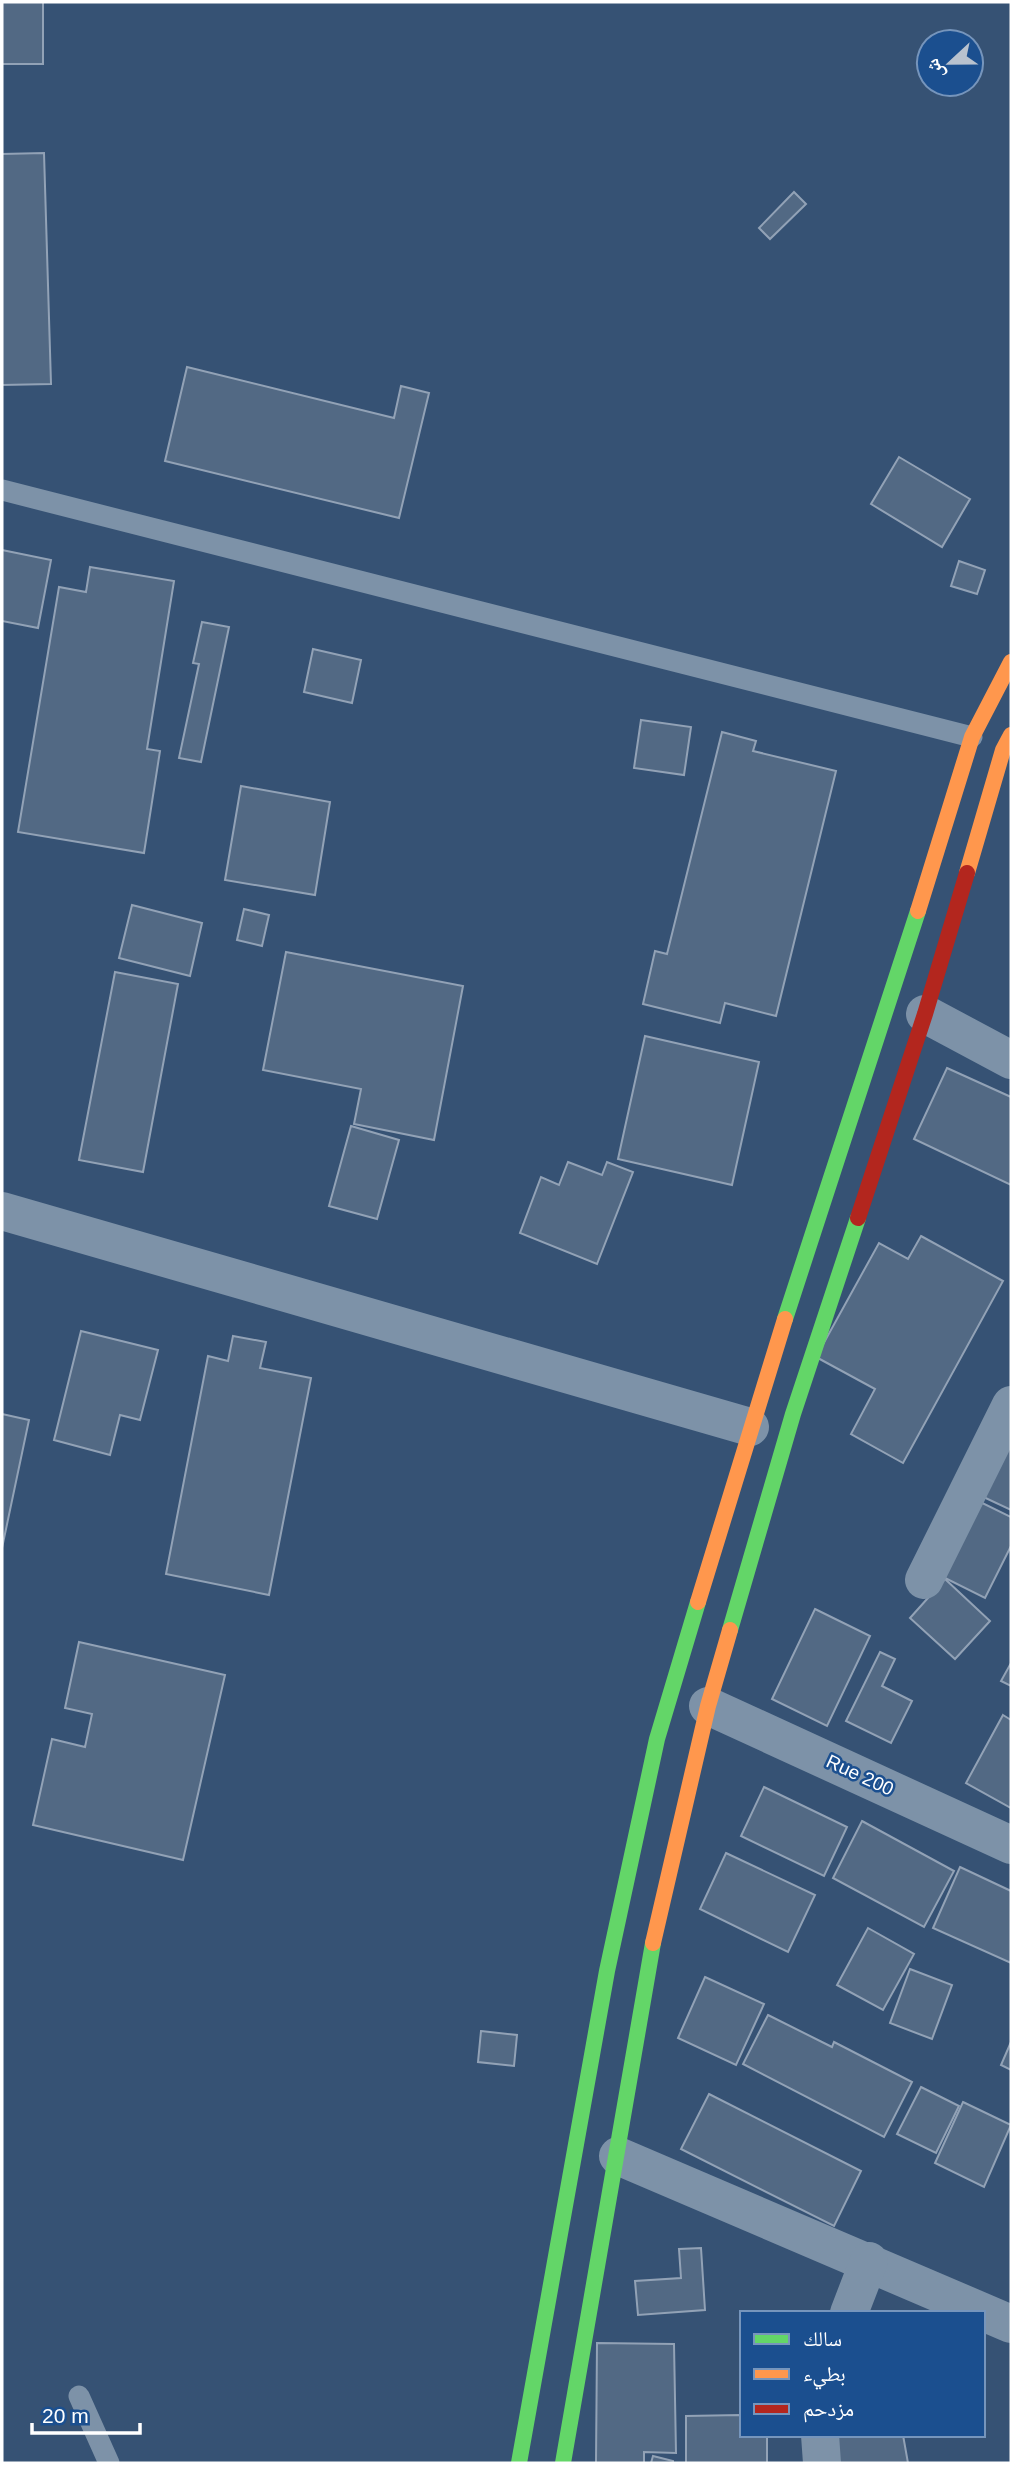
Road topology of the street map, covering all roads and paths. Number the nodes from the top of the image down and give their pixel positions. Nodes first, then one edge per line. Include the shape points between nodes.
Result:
1 (2, 490) edge
2 (1011, 662) edge
3 (999, 744) edge
4 (925, 1014) junction
5 (1011, 1060) edge
6 (2, 1212) edge
7 (1011, 1405) edge
8 (750, 1427) junction
9 (924, 1580) dead end
10 (708, 1706) junction
11 (1011, 1845) edge
12 (618, 2155) junction
13 (869, 2262) junction
14 (850, 2311) edge
15 (979, 2311) edge
16 (985, 2313) edge
17 (1011, 2325) edge
18 (79, 2396) dead end
19 (820, 2437) edge
20 (109, 2463) edge
21 (519, 2463) edge
22 (563, 2463) edge
23 (822, 2463) edge

1 - 3 lane
2 - 3 main road
3 - 4 main road
3 - 8 main road via 940,845
4 - 5 street
4 - 10 main road via 793,1414
6 - 8 street
7 - 9 street
8 - 21 main road via 657,1739 607,1971
10 - 11 street, Rue 200
10 - 12 main road via 647,1970
12 - 13 street
12 - 22 main road
13 - 14 street
13 - 15 street
16 - 17 street
18 - 20 lane
19 - 23 street

